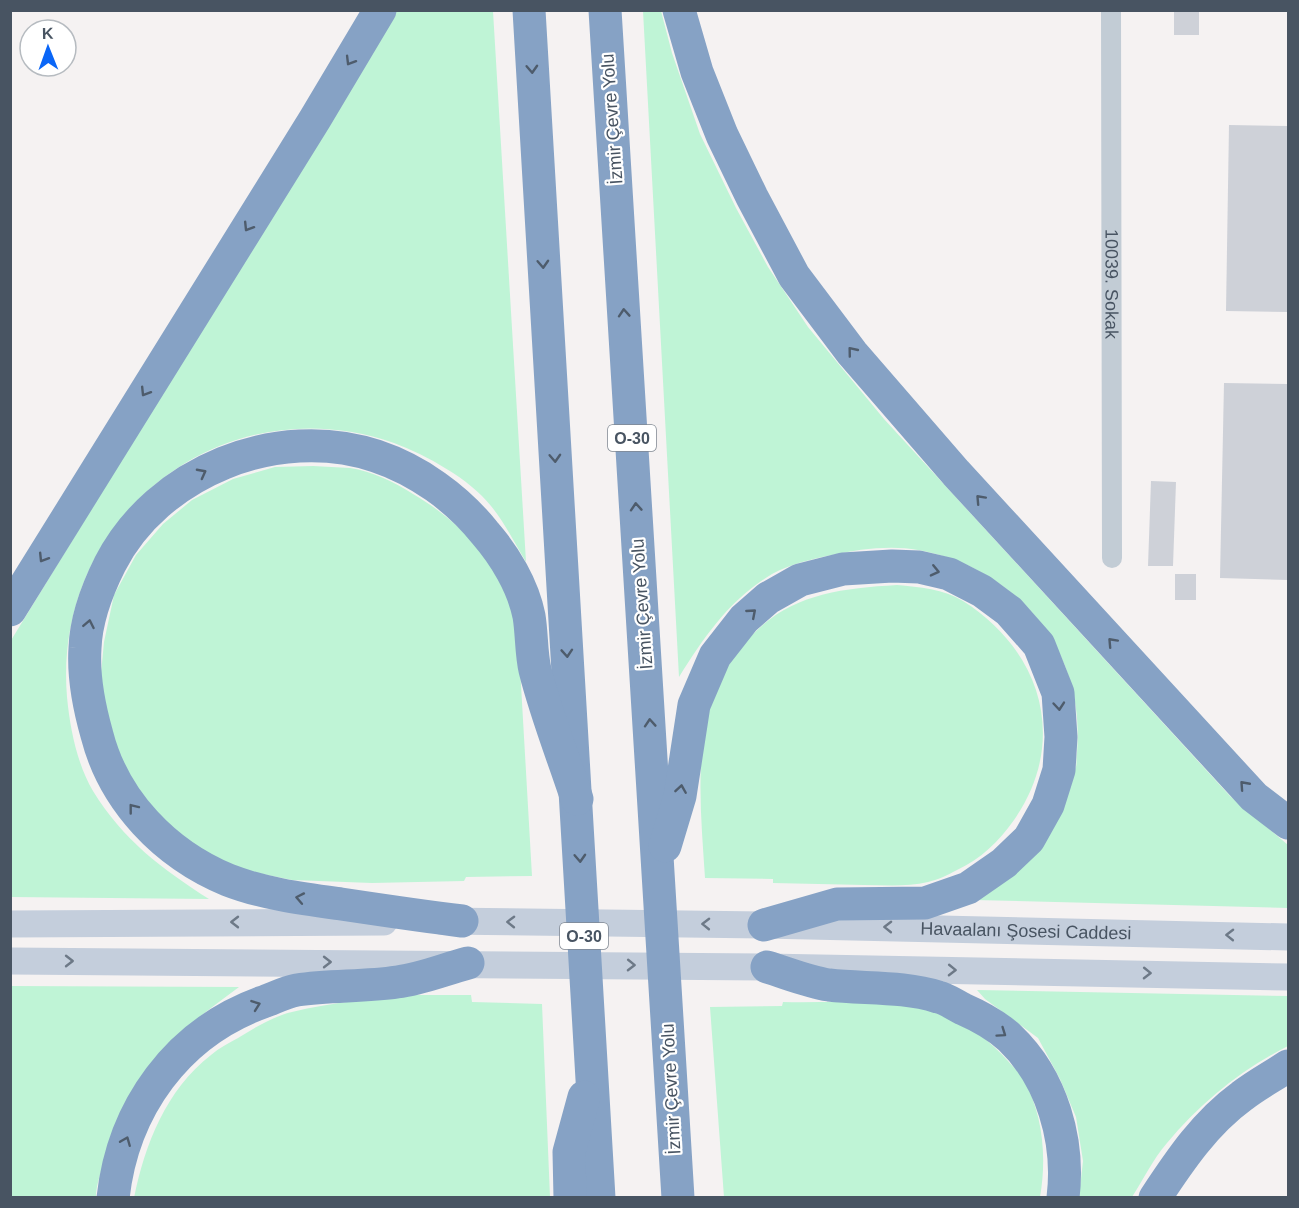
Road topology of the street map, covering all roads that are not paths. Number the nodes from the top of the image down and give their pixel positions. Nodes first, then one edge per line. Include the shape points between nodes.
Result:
1 (380, 10) edge
2 (529, 10) edge
3 (605, 10) edge
4 (679, 10) edge
5 (1111, 10) edge
6 (1112, 558) dead end
7 (10, 610) edge
8 (577, 799) junction
9 (1288, 823) edge
10 (659, 865) junction
11 (462, 921) junction
12 (10, 924) edge
13 (764, 925) junction
14 (1288, 937) edge
15 (10, 961) edge
16 (468, 963) junction
17 (767, 967) junction
18 (1288, 977) edge
19 (1288, 1066) edge
20 (591, 1072) junction
21 (672, 1104) junction
22 (113, 1197) edge
23 (570, 1197) edge
24 (599, 1197) edge
25 (678, 1197) edge
26 (701, 1197) edge
27 (1063, 1197) edge
28 (1155, 1197) edge

1 -> 7 highway
2 -> 8 highway, O-30
10 -> 3 highway, İzmir Çevre Yolu / O-30
9 -> 4 highway via 1254,797 956,473 852,352 794,276 722,135 697,72
5 - 6 street, 10039. Sokak
11 -> 8 highway via 311,900 228,880 162,840 120,792 102,754 92,716 84,678 85,646 101,584 119,546 149,510 177,487 212,468 249,453 293,446 375,455 420,475 484,531 510,566 529,614 535,668
8 -> 20 highway, O-30
10 -> 13 highway via 680,796 694,705 715,656 760,605 800,580 843,569 919,567 949,574 982,591 1009,611 1039,645 1058,693 1059,770 1048,805 1029,839 1004,863 968,888 925,903 837,904
10 - 21 highway, İzmir Çevre Yolu / O-30
11 -> 12 main road, Havaalanı Şosesi Caddesi
13 -> 11 main road, Havaalanı Şosesi Caddesi
14 -> 13 main road, Havaalanı Şosesi Caddesi
15 -> 16 main road
16 -> 17 main road
22 -> 16 highway via 121,1153 155,1082 182,1052 240,1010 295,991 400,982
17 -> 18 main road
17 -> 27 highway via 827,985 885,988 939,997 975,1014 1010,1038 1052,1101 1061,1131
19 - 28 highway via 1241,1096 1207,1127
20 - 23 highway via 569,1152
20 - 24 highway, O-30
21 - 25 highway, İzmir Çevre Yolu / O-30
21 - 26 highway

